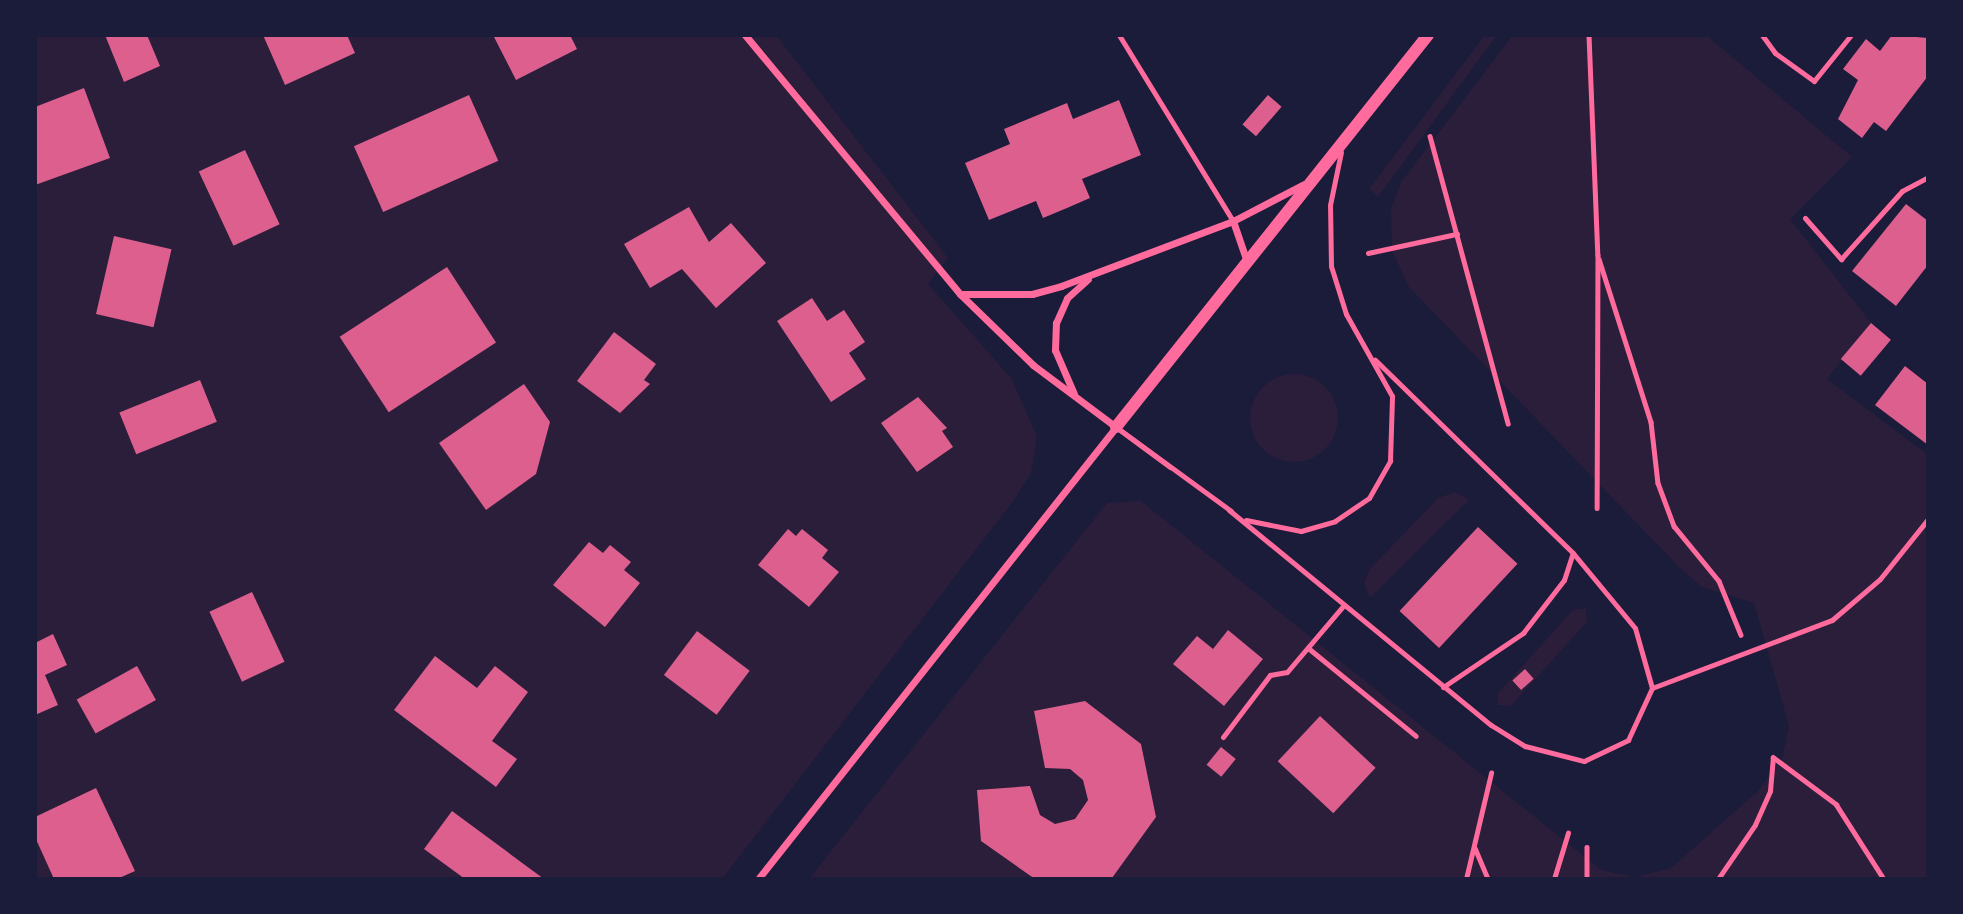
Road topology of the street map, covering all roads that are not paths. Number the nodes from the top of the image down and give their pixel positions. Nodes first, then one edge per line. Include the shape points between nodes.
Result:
1 (745, 35) edge
2 (1119, 35) edge
3 (1428, 35) edge
4 (1762, 35) edge
5 (1851, 35) edge
6 (1341, 152) junction
7 (1928, 177) edge
8 (1805, 218) dead end
9 (1233, 221) junction
10 (1248, 266) junction
11 (1091, 276) junction
12 (960, 294) junction
13 (1375, 360) junction
14 (1077, 399) junction
15 (1116, 427) junction
16 (1170, 467) dead end
17 (1229, 510) junction
18 (1928, 519) edge
19 (1573, 553) junction
20 (1344, 605) junction
21 (1308, 648) junction
22 (1443, 687) junction
23 (1652, 688) junction
24 (1416, 736) dead end
25 (1223, 737) dead end
26 (758, 879) edge

1 - 12 street
2 - 9 lane
3 - 6 street
4 - 5 lane via 1775,53 1814,81
6 - 9 street via 1286,197
6 - 10 street
6 - 13 lane via 1330,205 1331,265 1346,314
7 - 8 lane via 1902,191 1841,259
9 - 10 street
9 - 11 street
10 - 15 street
11 - 12 street via 1032,294
11 - 14 street via 1067,299 1056,323 1062,375
12 - 14 street
13 - 17 lane via 1392,396 1394,437 1390,461 1369,498 1335,521 1301,531 1259,526
13 - 19 lane
14 - 15 street
15 - 16 lane
15 - 17 lane
15 - 26 street
17 - 20 lane
18 - 23 lane via 1880,579 1832,620
19 - 22 lane via 1564,580 1523,633
19 - 23 lane via 1635,628
20 - 21 lane
20 - 22 lane
21 - 24 lane
21 - 25 lane via 1287,672 1270,675
22 - 23 lane via 1525,746 1584,761 1628,740

